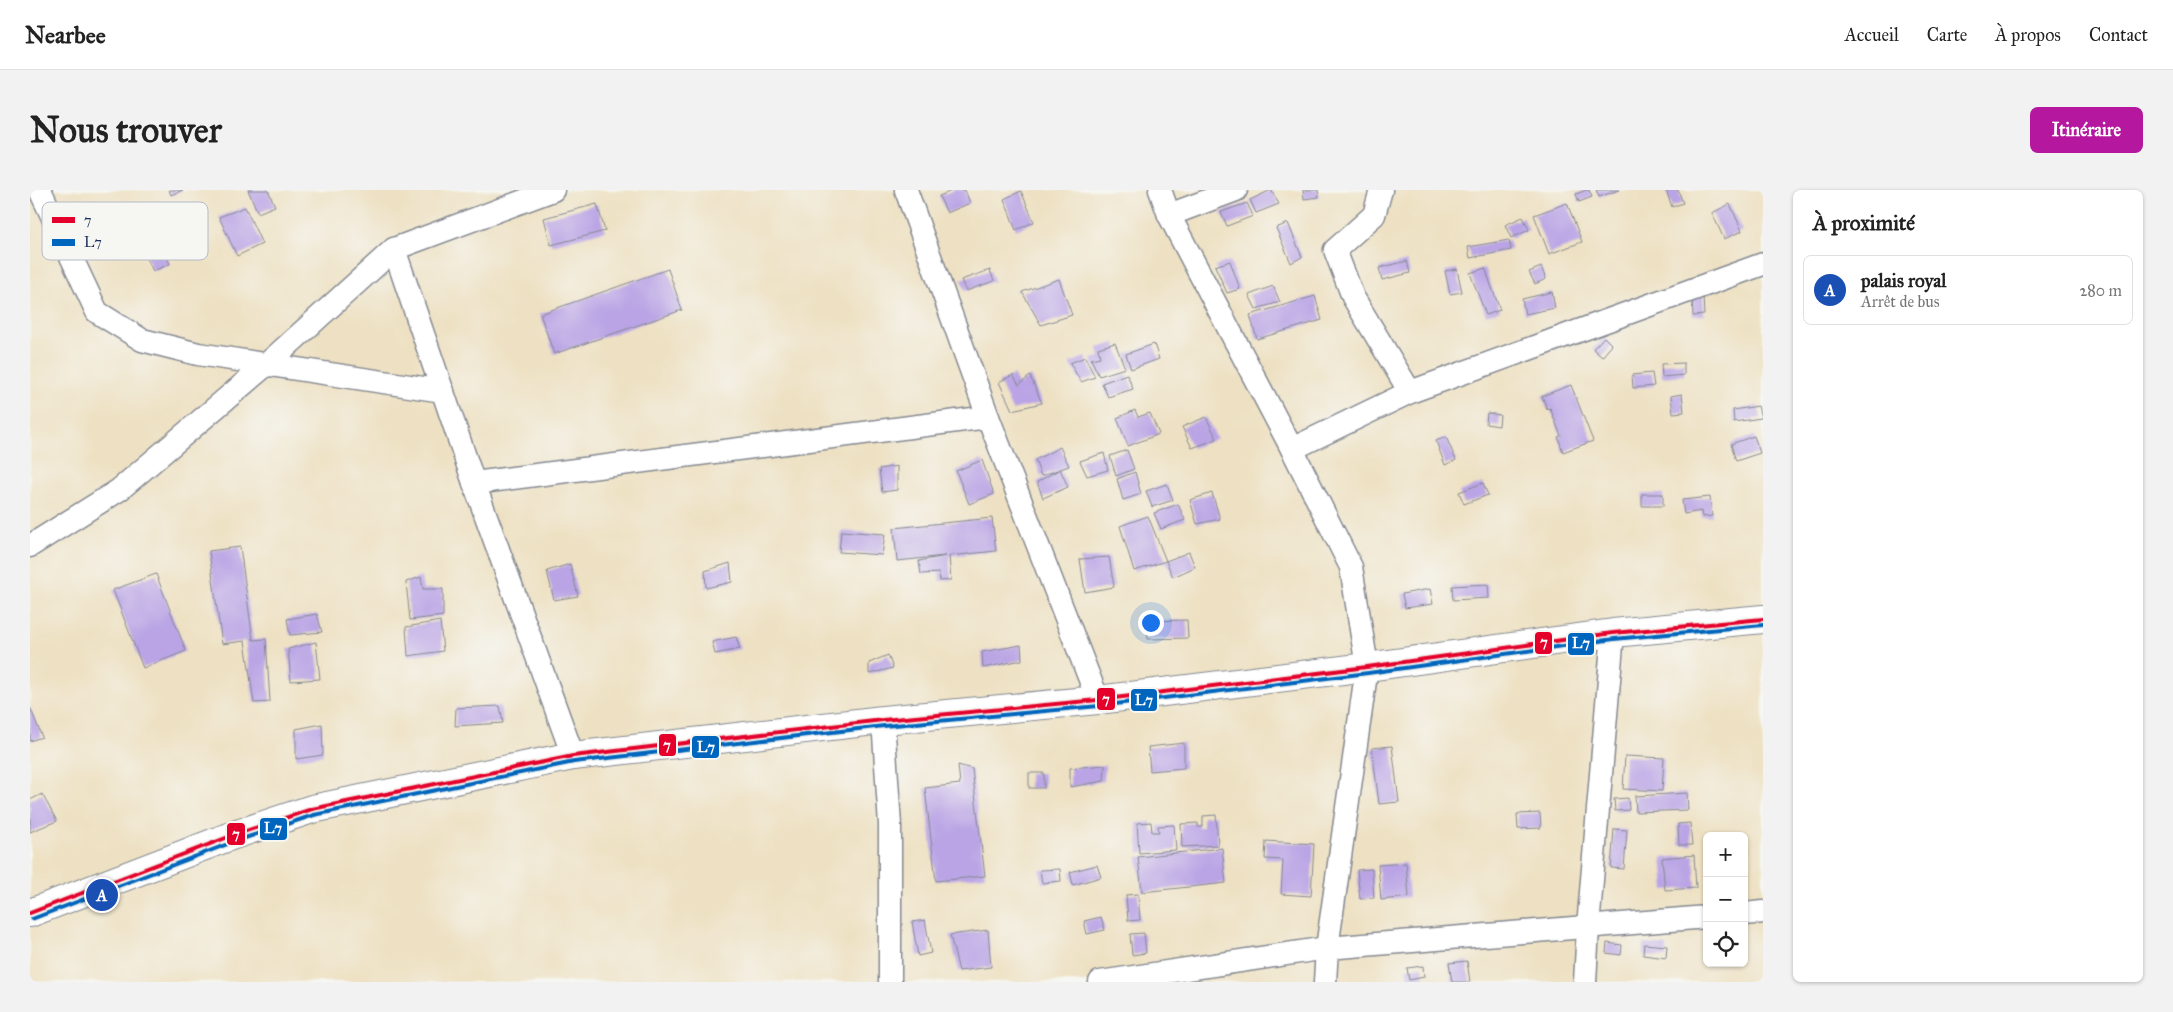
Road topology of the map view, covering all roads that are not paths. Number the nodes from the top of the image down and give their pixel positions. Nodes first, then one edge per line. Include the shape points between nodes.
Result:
1 (40, 190) edge
2 (553, 190) edge
3 (906, 190) edge
4 (1160, 190) edge
5 (1236, 190) edge
6 (1381, 190) edge
7 (46, 202) edge
8 (1169, 215) junction
9 (394, 249) junction
10 (73, 260) edge
11 (1763, 264) edge
12 (267, 364) junction
13 (443, 391) junction
14 (1410, 392) junction
15 (988, 416) junction
16 (1292, 449) junction
17 (474, 483) junction
18 (30, 546) edge
19 (1763, 619) edge
20 (1613, 633) junction
21 (1367, 667) junction
22 (1098, 700) junction
23 (883, 720) junction
24 (573, 756) junction
25 (1763, 912) edge
26 (30, 914) edge
27 (1748, 914) edge
28 (1703, 917) edge
29 (1588, 927) junction
30 (1327, 948) junction
31 (890, 982) edge
32 (1100, 982) edge
33 (1326, 982) edge
34 (1585, 982) edge

1 - 7 street
2 - 9 street
3 - 15 street
4 - 8 street
5 - 8 street
6 - 14 street via 1374,215 1334,250 1353,297
8 - 16 street
9 - 12 street
9 - 13 street
10 - 12 street via 97,312 142,340 198,354
11 - 14 street
12 - 13 street
12 - 18 street via 118,490
13 - 17 street
14 - 16 street
15 - 17 street
15 - 22 street
16 - 21 street via 1351,568
17 - 24 street
19 - 20 street
20 - 21 street
20 - 29 street
21 - 22 street
21 - 30 street
22 - 23 street
23 - 24 street
23 - 31 street via 890,825
24 - 26 street via 312,809 231,836
25 - 27 street
28 - 29 street
29 - 30 street
29 - 34 street
30 - 32 street
30 - 33 street

